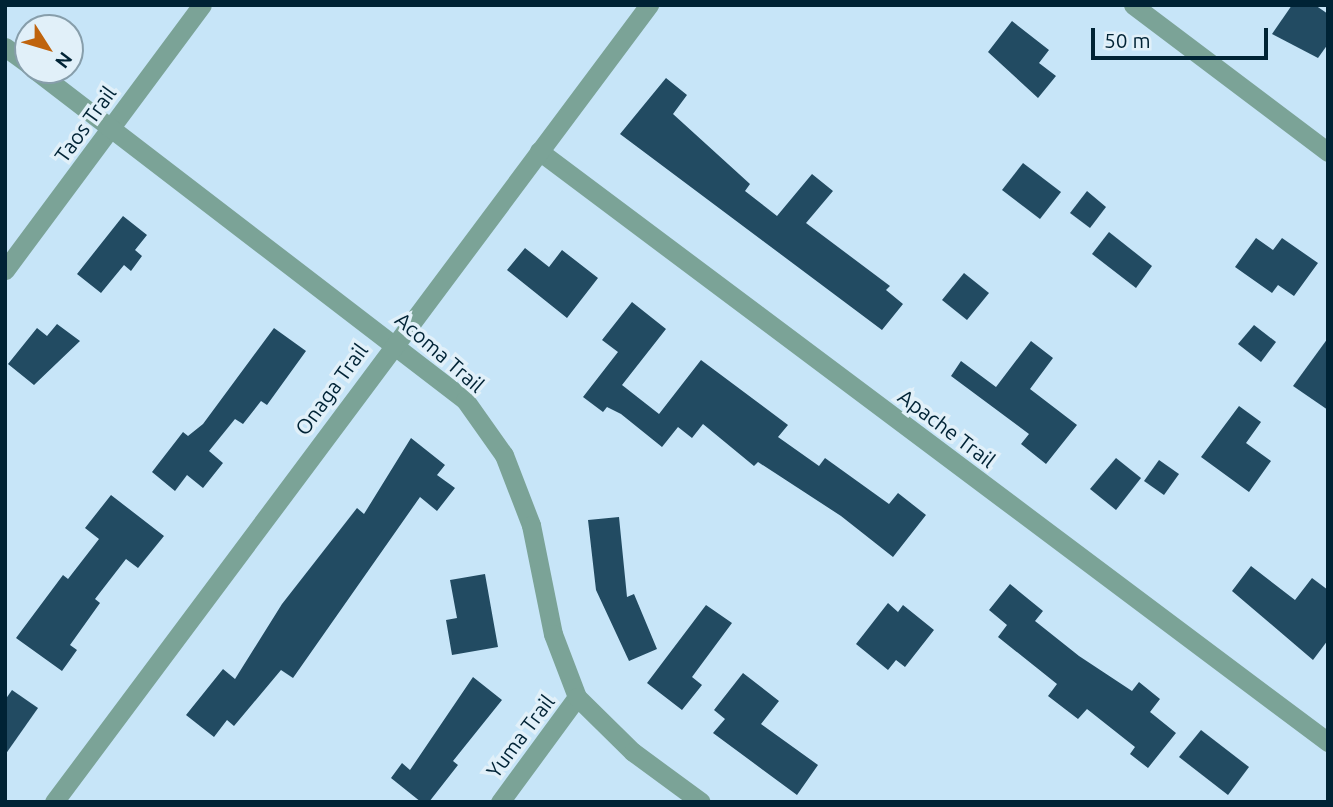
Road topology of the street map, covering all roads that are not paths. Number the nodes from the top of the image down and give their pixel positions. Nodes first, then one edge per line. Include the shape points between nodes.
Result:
1 (202, 5) edge
2 (649, 5) edge
3 (1133, 5) edge
4 (54, 84) edge
5 (111, 127) junction
6 (539, 150) junction
7 (1328, 152) edge
8 (5, 270) edge
9 (394, 342) junction
10 (577, 697) junction
11 (1328, 742) edge
12 (54, 802) edge
13 (500, 802) edge
14 (701, 802) edge

1 - 5 street, Taos Trail
2 - 6 street, Onaga Trail
3 - 7 street
4 - 5 street, Acoma Trail
5 - 8 street, Taos Trail
5 - 9 street, Acoma Trail
6 - 9 street, Onaga Trail
6 - 11 street, Apache Trail
9 - 10 street, Acoma Trail via 466,400 504,455 531,525 553,634
9 - 12 street, Onaga Trail
10 - 13 street, Yuma Trail
10 - 14 street, Acoma Trail via 633,752

